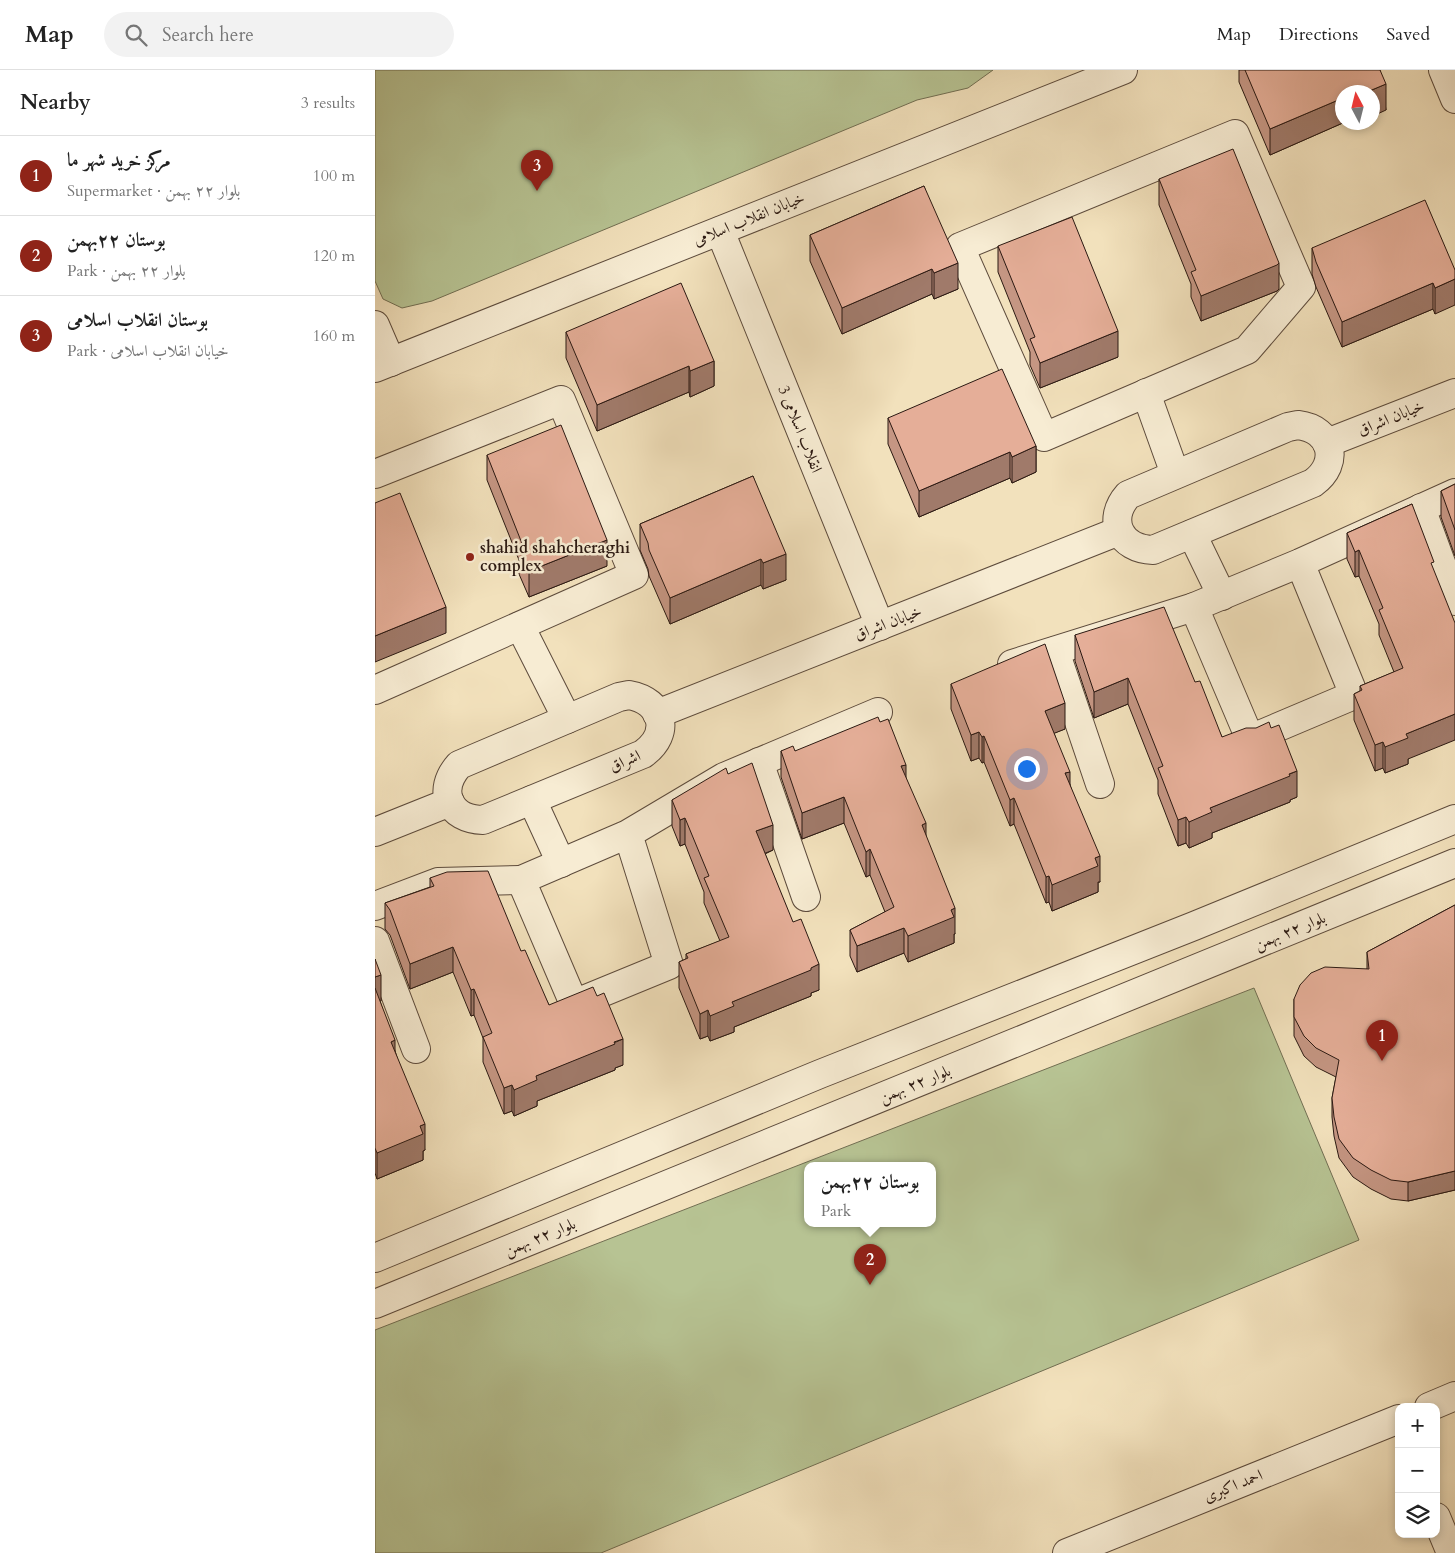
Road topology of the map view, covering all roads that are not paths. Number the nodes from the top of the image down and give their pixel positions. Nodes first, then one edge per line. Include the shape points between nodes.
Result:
1 (1123, 70) edge
2 (1443, 70) edge
3 (1066, 81) edge
4 (1455, 99) edge
5 (720, 231) junction
6 (375, 325) edge
7 (383, 365) edge
8 (1455, 392) edge
9 (1146, 393) junction
10 (1327, 443) junction
11 (375, 474) edge
12 (1175, 474) junction
13 (1455, 493) edge
14 (1421, 508) junction
15 (1119, 531) junction
16 (1192, 534) junction
17 (1300, 563) junction
18 (1222, 596) junction
19 (1455, 601) edge
20 (1194, 607) junction
21 (521, 626) junction
22 (880, 626) junction
23 (1055, 651) junction
24 (990, 671) edge
25 (375, 690) edge
26 (878, 712) dead end
27 (657, 714) junction
28 (567, 719) junction
29 (759, 762) junction
30 (1100, 784) dead end
31 (532, 800) junction
32 (450, 802) junction
33 (1455, 819) edge
34 (375, 832) edge
35 (628, 834) junction
36 (561, 863) junction
37 (1455, 863) edge
38 (521, 880) junction
39 (807, 897) dead end
40 (375, 906) edge
41 (375, 941) edge
42 (417, 1048) dead end
43 (375, 1258) edge
44 (375, 1304) edge
45 (1455, 1396) edge
46 (1438, 1403) edge
47 (1395, 1424) edge
48 (1440, 1527) edge
49 (1067, 1553) edge
50 (1451, 1553) edge

1 - 3 street, خیابان انقلاب اسلامی
2 - 4 street
3 - 5 street, خیابان انقلاب اسلامی
5 - 7 street, خیابان انقلاب اسلامی
5 - 22 street, انقلاب اسلامی 3
6 - 7 street
8 - 10 street, خیابان اشراق
9 - 9 street via 1044,437 960,247 1235,134 1301,287 1247,350
9 - 12 street
10 - 12 street via 1318,431 1309,426 1288,427
10 - 16 street via 1330,458 1322,477
11 - 21 street via 561,400 634,575
12 - 15 street via 1128,494 1118,512
13 - 14 street
14 - 17 street
14 - 19 street
15 - 16 street via 1125,540 1143,550 1153,550
15 - 22 street, خیابان اشراق
16 - 18 street
17 - 18 street
17 - 20 street via 1354,695 1250,739
18 - 20 street
20 - 23 street
21 - 25 street
21 - 28 street
22 - 27 street, خیابان اشراق
23 - 24 street
23 - 30 street
26 - 29 street
27 - 28 street via 648,702 629,695
27 - 31 street, اشراق via 660,729 652,748
28 - 32 street via 459,765 448,782
29 - 35 street via 724,777
29 - 39 street
31 - 32 street, اشراق via 483,820 463,817
31 - 36 street
32 - 34 street
33 - 43 street via 821,1074
35 - 36 street
35 - 38 street via 669,965 574,1004
36 - 38 street
37 - 44 street, بلوار ۲۲ بهمن
38 - 40 street via 438,882
41 - 42 street
45 - 46 street
47 - 49 street, احمد اکبری
48 - 50 street

